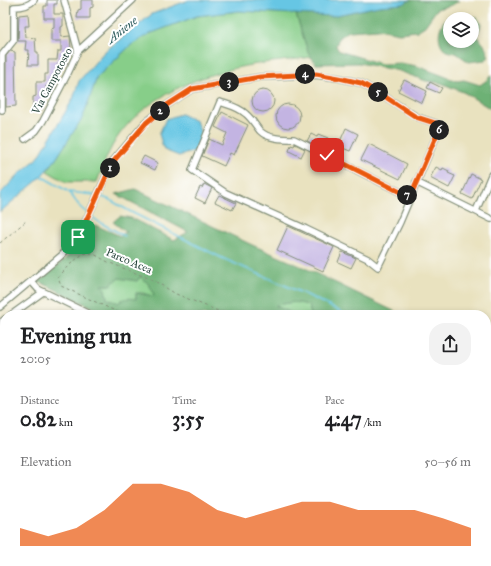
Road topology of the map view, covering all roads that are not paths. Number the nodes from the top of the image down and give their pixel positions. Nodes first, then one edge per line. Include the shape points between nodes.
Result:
1 (34, 0) edge
2 (64, 0) edge
3 (133, 0) edge
4 (78, 51) junction
5 (2, 110) dead end
6 (25, 140) dead end
7 (491, 175) edge
8 (416, 182) junction
9 (410, 197) junction
10 (476, 211) junction
11 (491, 219) edge
12 (31, 281) junction
13 (43, 292) junction
14 (0, 307) edge
15 (18, 310) edge
16 (81, 310) edge

1 - 5 street via 22,7 14,7 14,40 2,55
2 - 4 street
3 - 4 street, Via Campotosto
4 - 6 street, Via Campotosto via 43,121
7 - 10 street
8 - 9 street
8 - 10 street
8 - 12 street via 441,125 416,117 361,83 316,74 292,74 192,89 146,123 113,162 78,237 67,251
9 - 9 street via 378,267 368,259 306,229 226,194 192,170 220,102 245,112 261,132 306,144
10 - 11 street
12 - 13 street
12 - 14 street
13 - 15 street
13 - 16 street

